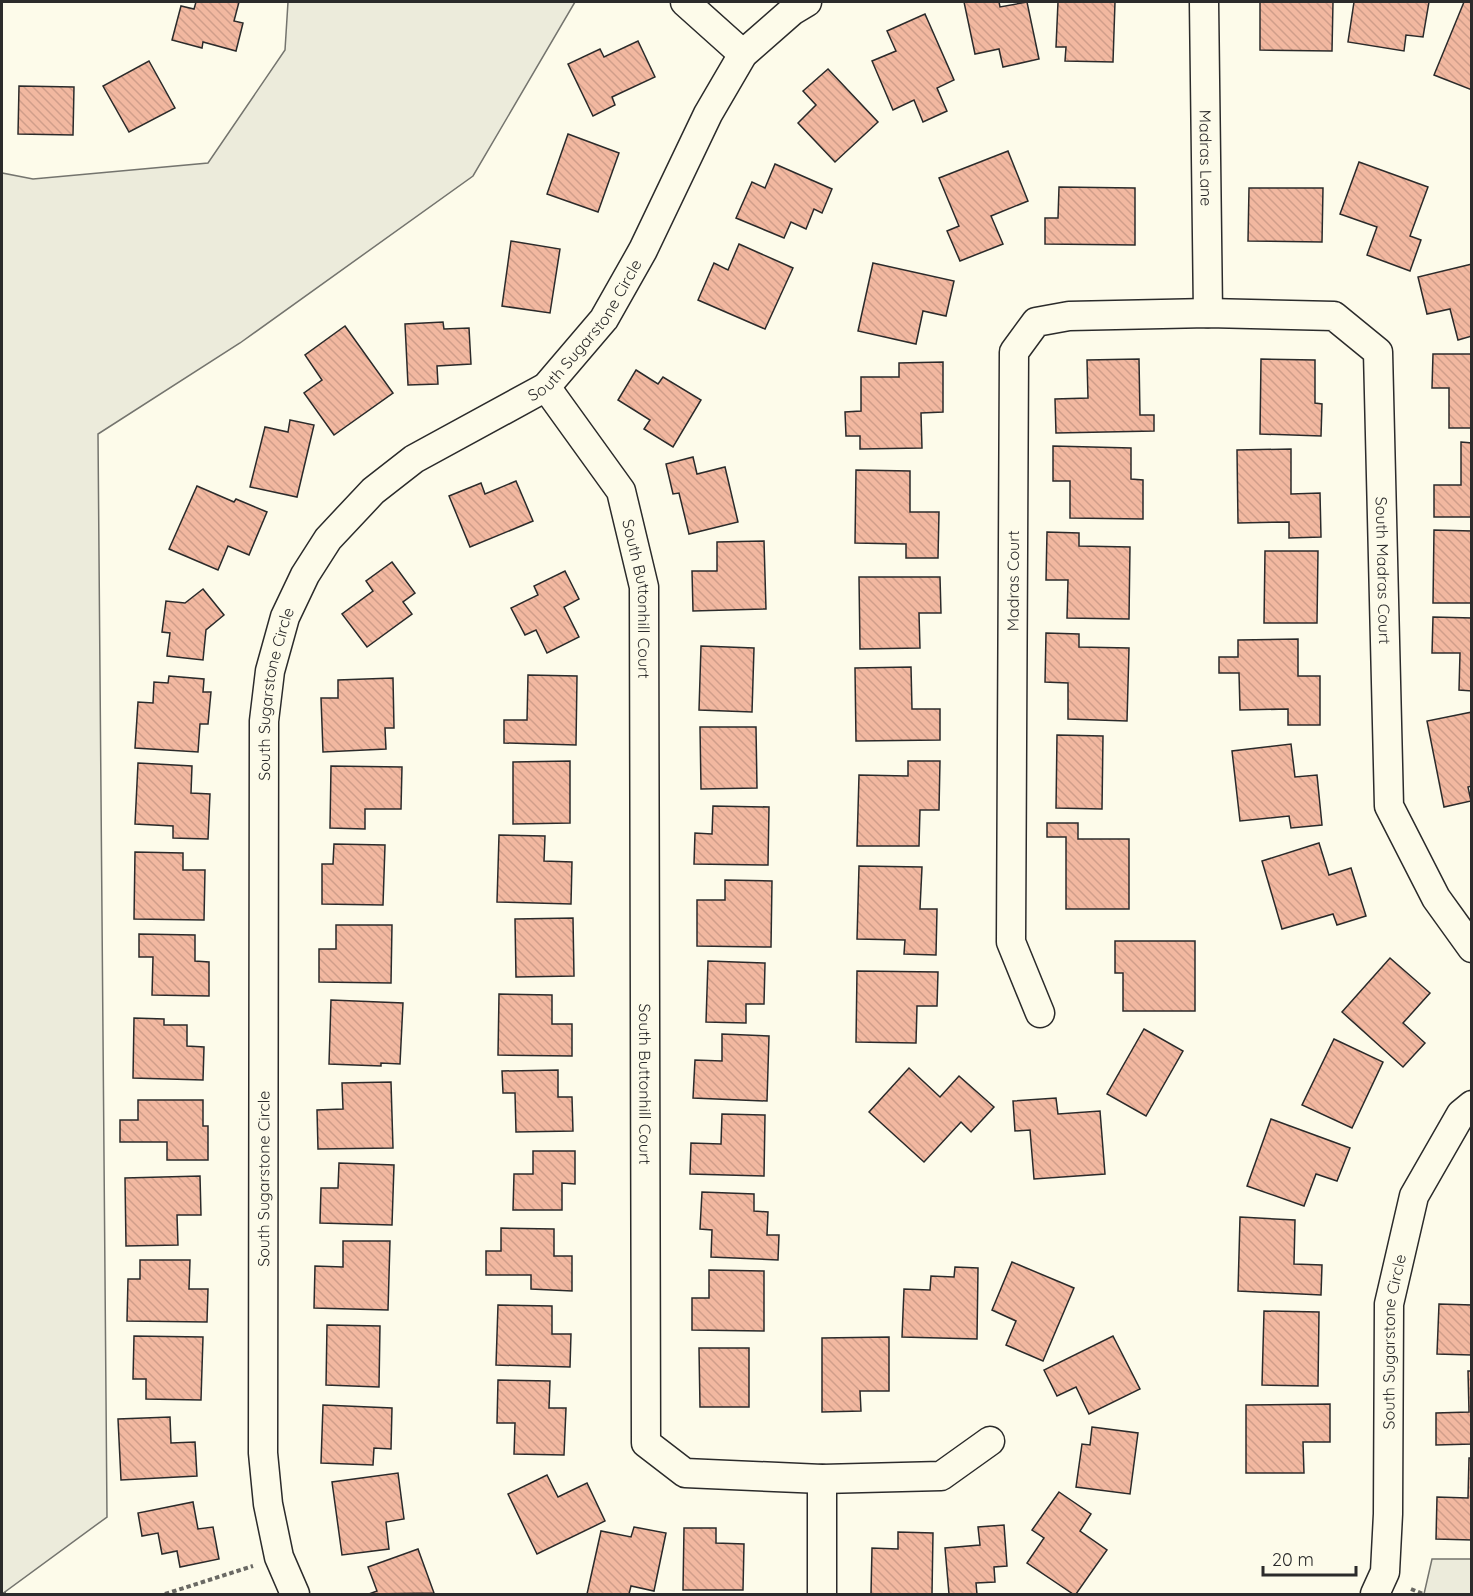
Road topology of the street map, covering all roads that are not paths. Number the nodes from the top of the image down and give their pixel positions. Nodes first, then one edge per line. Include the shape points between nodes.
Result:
1 (685, 2) edge
2 (807, 2) edge
3 (1204, 2) edge
4 (743, 54) junction
5 (1208, 313) junction
6 (546, 387) junction
7 (1472, 948) edge
8 (1040, 1013) dead end
9 (1472, 1105) edge
10 (990, 1441) dead end
11 (822, 1479) junction
12 (295, 1594) edge
13 (822, 1594) edge
14 (1375, 1594) edge

1 - 4 street
2 - 4 street, South Sugarstone Circle
3 - 5 street, Madras Lane
4 - 6 street, South Sugarstone Circle via 708,114 643,250 604,318
5 - 7 street, South Madras Court via 1334,316 1378,352 1389,806 1436,898
5 - 8 street, Madras Court via 1069,316 1036,322 1014,352 1011,942
6 - 11 street, South Buttonhill Court via 621,491 644,588 646,1443 686,1473
6 - 12 street, South Sugarstone Circle via 414,459 372,491 328,539 305,575 285,617 270,671 264,721 263,1452 279,1557
9 - 14 street, South Sugarstone Circle via 1461,1114 1414,1196 1389,1304 1388,1514 1385,1572
10 - 11 street, South Buttonhill Court via 941,1476
11 - 13 street

